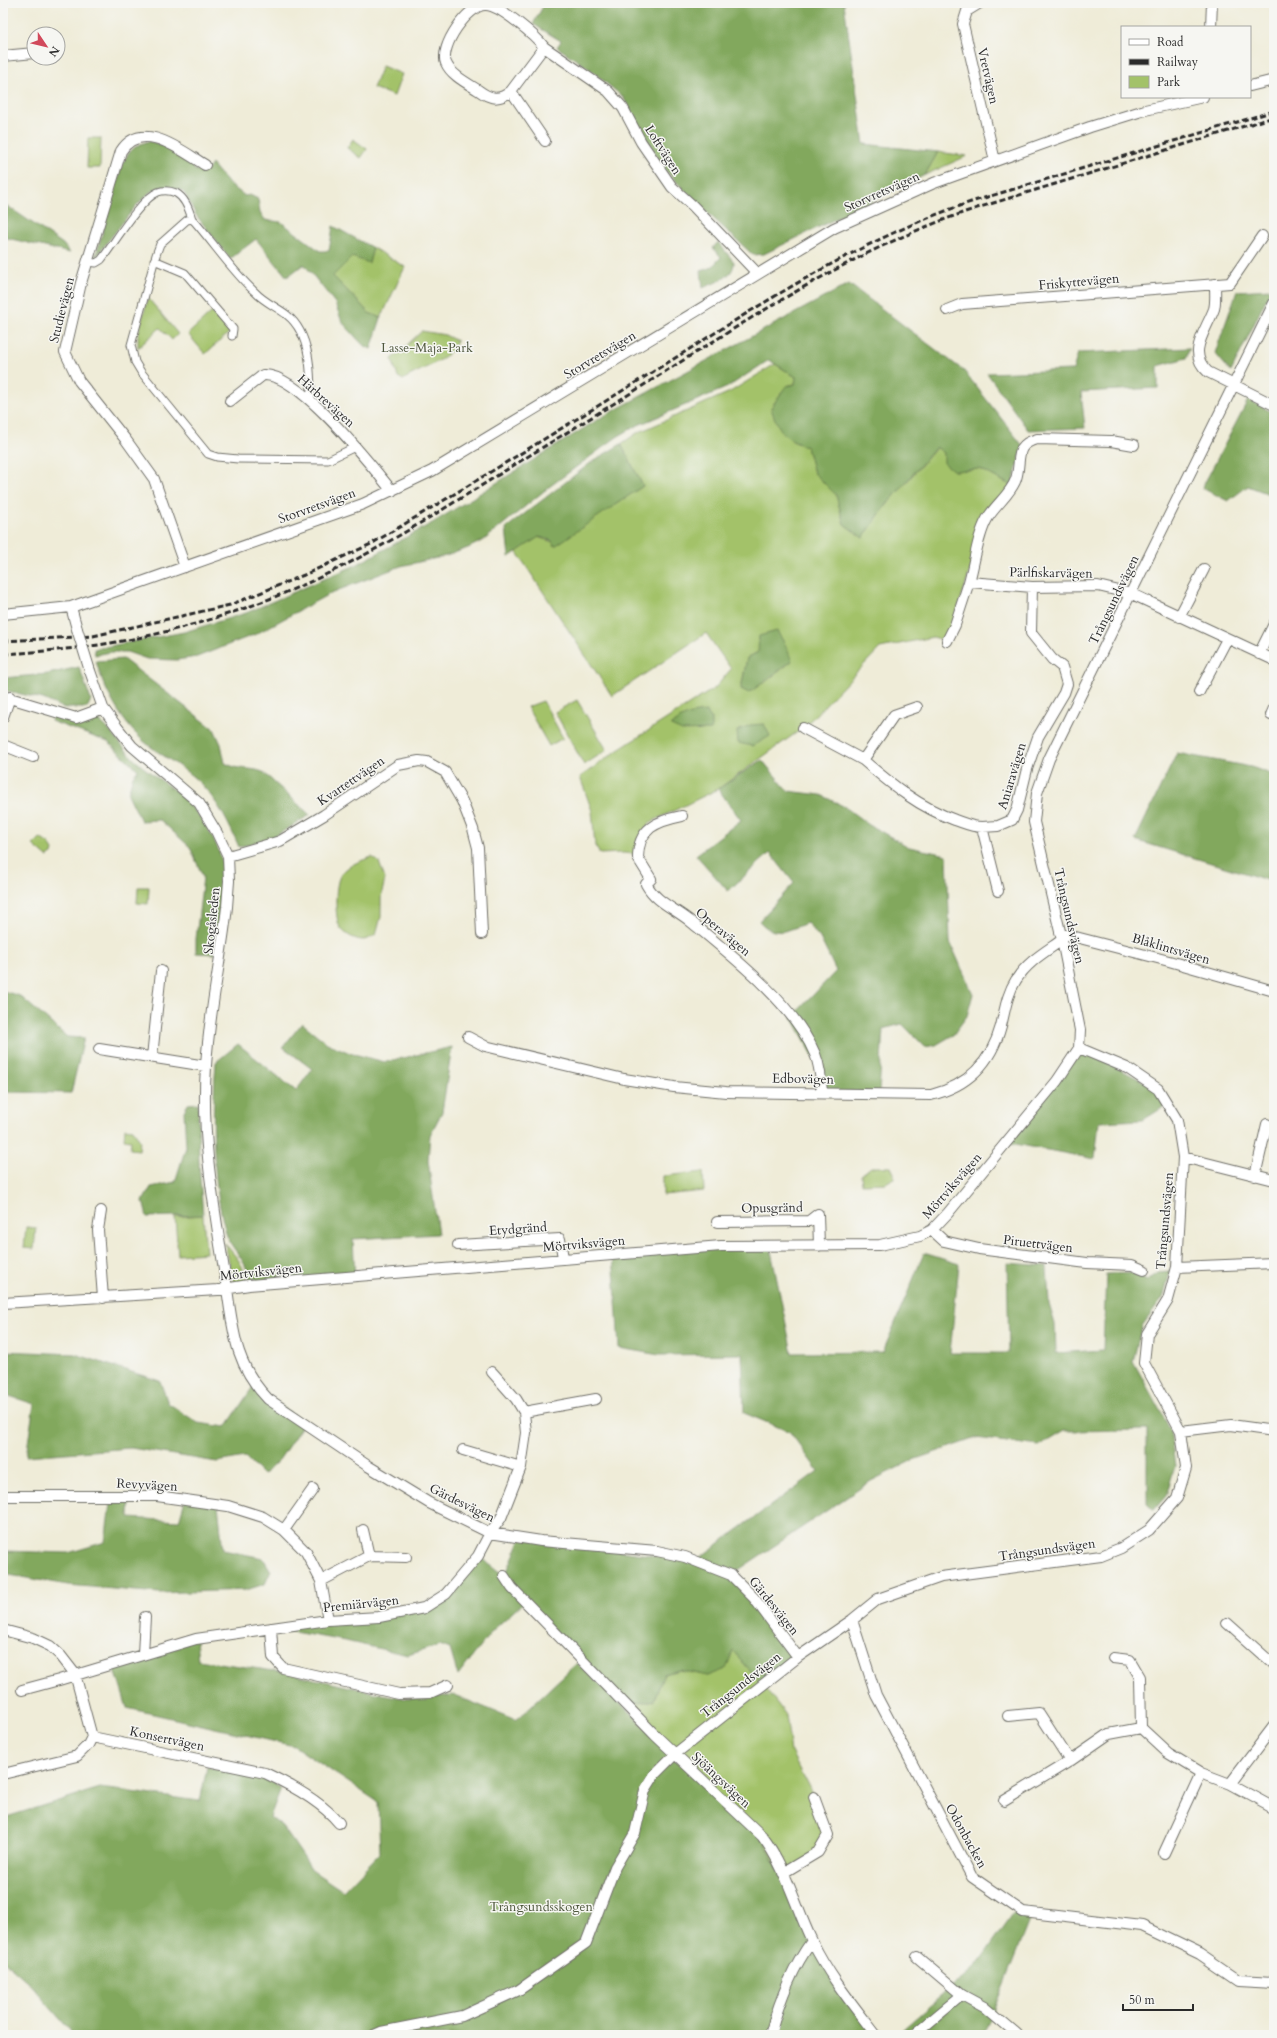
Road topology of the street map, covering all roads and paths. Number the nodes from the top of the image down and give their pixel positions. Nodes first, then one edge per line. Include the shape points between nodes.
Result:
1 (980, 3) edge
2 (1212, 3) edge
3 (1212, 26) edge
4 (544, 47) junction
5 (26, 54) edge
6 (3, 56) edge
7 (1274, 80) edge
8 (1251, 86) edge
9 (511, 91) junction
10 (1199, 98) edge
11 (545, 141) dead end
12 (995, 161) junction
13 (205, 165) dead end
14 (192, 219) junction
15 (1262, 236) dead end
16 (154, 260) junction
17 (88, 262) junction
18 (758, 274) junction
19 (1215, 284) junction
20 (1274, 303) edge
21 (947, 310) dead end
22 (232, 336) dead end
23 (1234, 386) junction
24 (230, 401) dead end
25 (311, 401) junction
26 (1274, 405) edge
27 (1134, 445) dead end
28 (355, 447) junction
29 (392, 491) junction
30 (185, 567) junction
31 (1204, 569) dead end
32 (970, 582) junction
33 (1032, 587) junction
34 (1132, 594) junction
35 (71, 607) junction
36 (3, 614) edge
37 (1179, 617) junction
38 (1274, 624) edge
39 (1226, 639) junction
40 (947, 641) dead end
41 (1259, 654) junction
42 (1274, 660) edge
43 (1199, 692) dead end
44 (7, 697) edge
45 (917, 707) dead end
46 (103, 708) junction
47 (3, 718) edge
48 (803, 728) dead end
49 (3, 745) edge
50 (33, 757) dead end
51 (863, 760) junction
52 (682, 816) dead end
53 (982, 827) junction
54 (228, 856) junction
55 (998, 891) dead end
56 (482, 934) dead end
57 (1061, 936) junction
58 (161, 971) dead end
59 (1274, 991) edge
60 (468, 1037) dead end
61 (1079, 1048) junction
62 (99, 1049) dead end
63 (152, 1057) junction
64 (206, 1066) junction
65 (822, 1093) junction
66 (1267, 1124) dead end
67 (1183, 1156) junction
68 (1255, 1176) junction
69 (1274, 1180) edge
70 (101, 1211) dead end
71 (717, 1222) dead end
72 (932, 1230) junction
73 (458, 1245) dead end
74 (819, 1246) junction
75 (563, 1258) junction
76 (1274, 1263) edge
77 (1177, 1267) junction
78 (1144, 1270) dead end
79 (226, 1289) junction
80 (103, 1298) junction
81 (3, 1303) edge
82 (492, 1372) dead end
83 (596, 1398) dead end
84 (524, 1412) junction
85 (1181, 1430) junction
86 (1274, 1431) edge
87 (463, 1450) dead end
88 (521, 1467) junction
89 (313, 1489) dead end
90 (3, 1496) edge
91 (284, 1530) junction
92 (363, 1530) dead end
93 (490, 1533) junction
94 (369, 1556) junction
95 (406, 1557) dead end
96 (504, 1576) dead end
97 (321, 1581) junction
98 (145, 1617) dead end
99 (328, 1620) junction
100 (852, 1620) junction
101 (1227, 1623) dead end
102 (271, 1628) junction
103 (3, 1630) edge
104 (143, 1654) junction
105 (798, 1657) junction
106 (1113, 1658) dead end
107 (1272, 1660) edge
108 (75, 1674) junction
109 (448, 1685) dead end
110 (22, 1690) dead end
111 (1008, 1716) dead end
112 (1274, 1726) edge
113 (1141, 1728) junction
114 (92, 1737) junction
115 (675, 1754) junction
116 (1070, 1761) junction
117 (1201, 1773) junction
118 (3, 1774) edge
119 (1230, 1784) junction
120 (814, 1797) dead end
121 (1004, 1801) dead end
122 (1274, 1808) edge
123 (339, 1823) dead end
124 (1164, 1853) dead end
125 (784, 1873) junction
126 (812, 1941) junction
127 (917, 1957) dead end
128 (1274, 1982) edge
129 (962, 1995) junction
130 (374, 2035) edge
131 (770, 2035) edge
132 (876, 2035) edge
133 (914, 2035) edge
134 (1017, 2035) edge

1 - 12 street, Vretvägen via 967,11 963,24
2 - 3 street
4 - 9 street
4 - 9 street, Loftvägen via 520,23 490,5 476,7 454,32 444,49 444,56 451,71 493,98 504,97
4 - 18 street, Loftvägen via 615,98 640,142 672,187
5 - 6 street
7 - 8 street
9 - 11 street
10 - 12 street, Storvretsvägen via 1090,127
12 - 18 street, Storvretsvägen via 934,183 834,228
13 - 17 street, Studievägen via 166,142 150,137 141,137 125,145 121,151
14 - 16 street via 187,220 160,244
14 - 17 street via 180,196 171,191 158,192 135,214 100,260 96,263
14 - 25 street via 254,292 288,316 300,328 311,375
15 - 19 street, Friskyttevägen via 1230,283
16 - 22 street via 185,273 233,329
16 - 28 street via 131,345 141,372 208,454 238,459 328,460
17 - 30 street, Studievägen via 65,352 79,381 154,479
18 - 29 street, Storvretsvägen via 432,471
19 - 21 street, Friskyttevägen via 962,304
19 - 23 street via 1215,307 1198,346 1197,358 1208,372
20 - 23 street, Trångsundsvägen
23 - 26 street
23 - 34 street, Trångsundsvägen
24 - 25 street, Härbrevägen via 258,378 269,374 285,381
25 - 28 street, Härbrevägen
27 - 32 street via 1037,438 1023,446 1016,479 984,526
28 - 29 street, Härbrevägen
29 - 30 street, Storvretsvägen via 363,504
30 - 35 street, Storvretsvägen
31 - 37 street
32 - 33 street, Pärlfiskarvägen
32 - 40 street
33 - 34 street, Pärlfiskarvägen via 1098,586
33 - 53 street, Aniaravägen via 1031,633 1052,659 1062,666 1068,684 1038,737 1012,820 998,826
34 - 37 street, Pärlfiskarvägen
34 - 57 street, Trångsundsvägen via 1049,759 1037,792 1034,822
35 - 36 street, Storvretsvägen
35 - 46 street, Skogåsleden, bridge
37 - 39 street, Pärlfiskarvägen
38 - 41 street
39 - 41 street, Pärlfiskarvägen
39 - 43 street
41 - 42 street, Pärlfiskarvägen
44 - 46 street via 76,718
44 - 47 street
45 - 51 street via 894,715
46 - 54 street, Skogåsleden via 132,746 199,803
48 - 51 street, Aniaravägen
49 - 50 street
51 - 53 street, Aniaravägen via 903,794 937,813 974,827
52 - 65 street, Operavägen via 663,820 649,827 642,838 638,858 651,879 646,884 652,894 688,920 755,978 792,1017 814,1053 820,1069
53 - 55 street
54 - 56 street, Kvartettvägen via 280,841 398,765 419,760 427,762 445,772 462,800 473,829 478,848
54 - 64 street, Skogåsleden via 229,881 222,954
57 - 59 street, Blåklintsvägen via 1169,960
57 - 61 street, Trångsundsvägen via 1080,1030
57 - 65 street, Edbovägen via 1028,964 1016,979 999,1033 990,1051 977,1071 958,1086 931,1095
58 - 63 street
60 - 65 street, Edbovägen via 485,1046 624,1079 674,1087 726,1092
61 - 67 street, Trångsundsvägen via 1127,1068 1158,1089 1177,1120
61 - 72 street, Mörtviksvägen via 1057,1081
62 - 63 street
63 - 64 street
64 - 79 street, Skogåsleden via 207,1163
66 - 68 street
67 - 68 street
67 - 77 street, Trångsundsvägen
68 - 69 street
70 - 80 street via 98,1230
71 - 74 street, Opusgränd via 808,1221 818,1214
72 - 74 street, Mörtviksvägen via 920,1236 880,1245
72 - 78 street, Piruettvägen via 944,1241 979,1249 1087,1263 1132,1265
73 - 75 street, Etydgränd via 560,1239
74 - 75 street, Mörtviksvägen via 721,1246
75 - 79 street, Mörtviksvägen
76 - 77 street
77 - 85 street, Trångsundsvägen via 1168,1300 1147,1334 1144,1363
79 - 80 street, Mörtviksvägen
79 - 93 street, Gärdesvägen via 237,1350 254,1385 268,1399 368,1466 429,1503
80 - 81 street, Mörtviksvägen
82 - 84 street
83 - 84 street
84 - 88 street, Premiärvägen via 526,1433
85 - 86 street via 1231,1425
85 - 100 street, Trångsundsvägen via 1186,1468 1177,1498 1149,1530 1121,1548 1088,1558 941,1577 878,1599
87 - 88 street
88 - 93 street, Premiärvägen via 501,1518
89 - 91 street
90 - 91 street, Revyvägen via 157,1496 228,1506 262,1517
91 - 97 street, Revyvägen via 306,1552
92 - 94 street
93 - 99 street, Premiärvägen via 478,1556 461,1578 446,1594 424,1608 379,1617
93 - 105 street, Gärdesvägen via 540,1541 657,1551 685,1557 731,1575 754,1598
94 - 95 street
94 - 97 street
96 - 115 street, Sjöängsvägen via 516,1592
97 - 99 street, Revyvägen
98 - 104 street
99 - 102 street, Premiärvägen
100 - 105 street, Trångsundsvägen
100 - 128 street, Odonbacken via 876,1695 972,1877 1024,1912 1142,1926 1200,1954 1238,1980
101 - 107 street
102 - 104 street, Premiärvägen via 196,1639
102 - 109 street via 273,1657 283,1668 400,1694 430,1693
103 - 108 street via 33,1638 50,1646
104 - 108 street, Premiärvägen
105 - 115 street, Trångsundsvägen
106 - 113 street via 1130,1660 1140,1676
108 - 110 street
108 - 114 street
111 - 116 street via 1038,1713
112 - 119 street
113 - 116 street via 1109,1734
113 - 117 street via 1168,1753
114 - 118 street via 77,1756
114 - 123 street, Konsertvägen via 265,1773 329,1811
115 - 125 street, Sjöängsvägen via 762,1836
115 - 130 street, Trångsundsvägen via 655,1774 645,1790 635,1833 615,1867 586,1943 519,1990 462,2016
116 - 121 street
117 - 119 street
117 - 124 street
119 - 122 street
120 - 125 street via 828,1835 818,1852
125 - 126 street, Sjöängsvägen
126 - 131 street via 801,1955 790,1978
126 - 132 street, Sjöängsvägen via 829,1973
127 - 129 street
129 - 133 street
129 - 134 street via 984,2007

